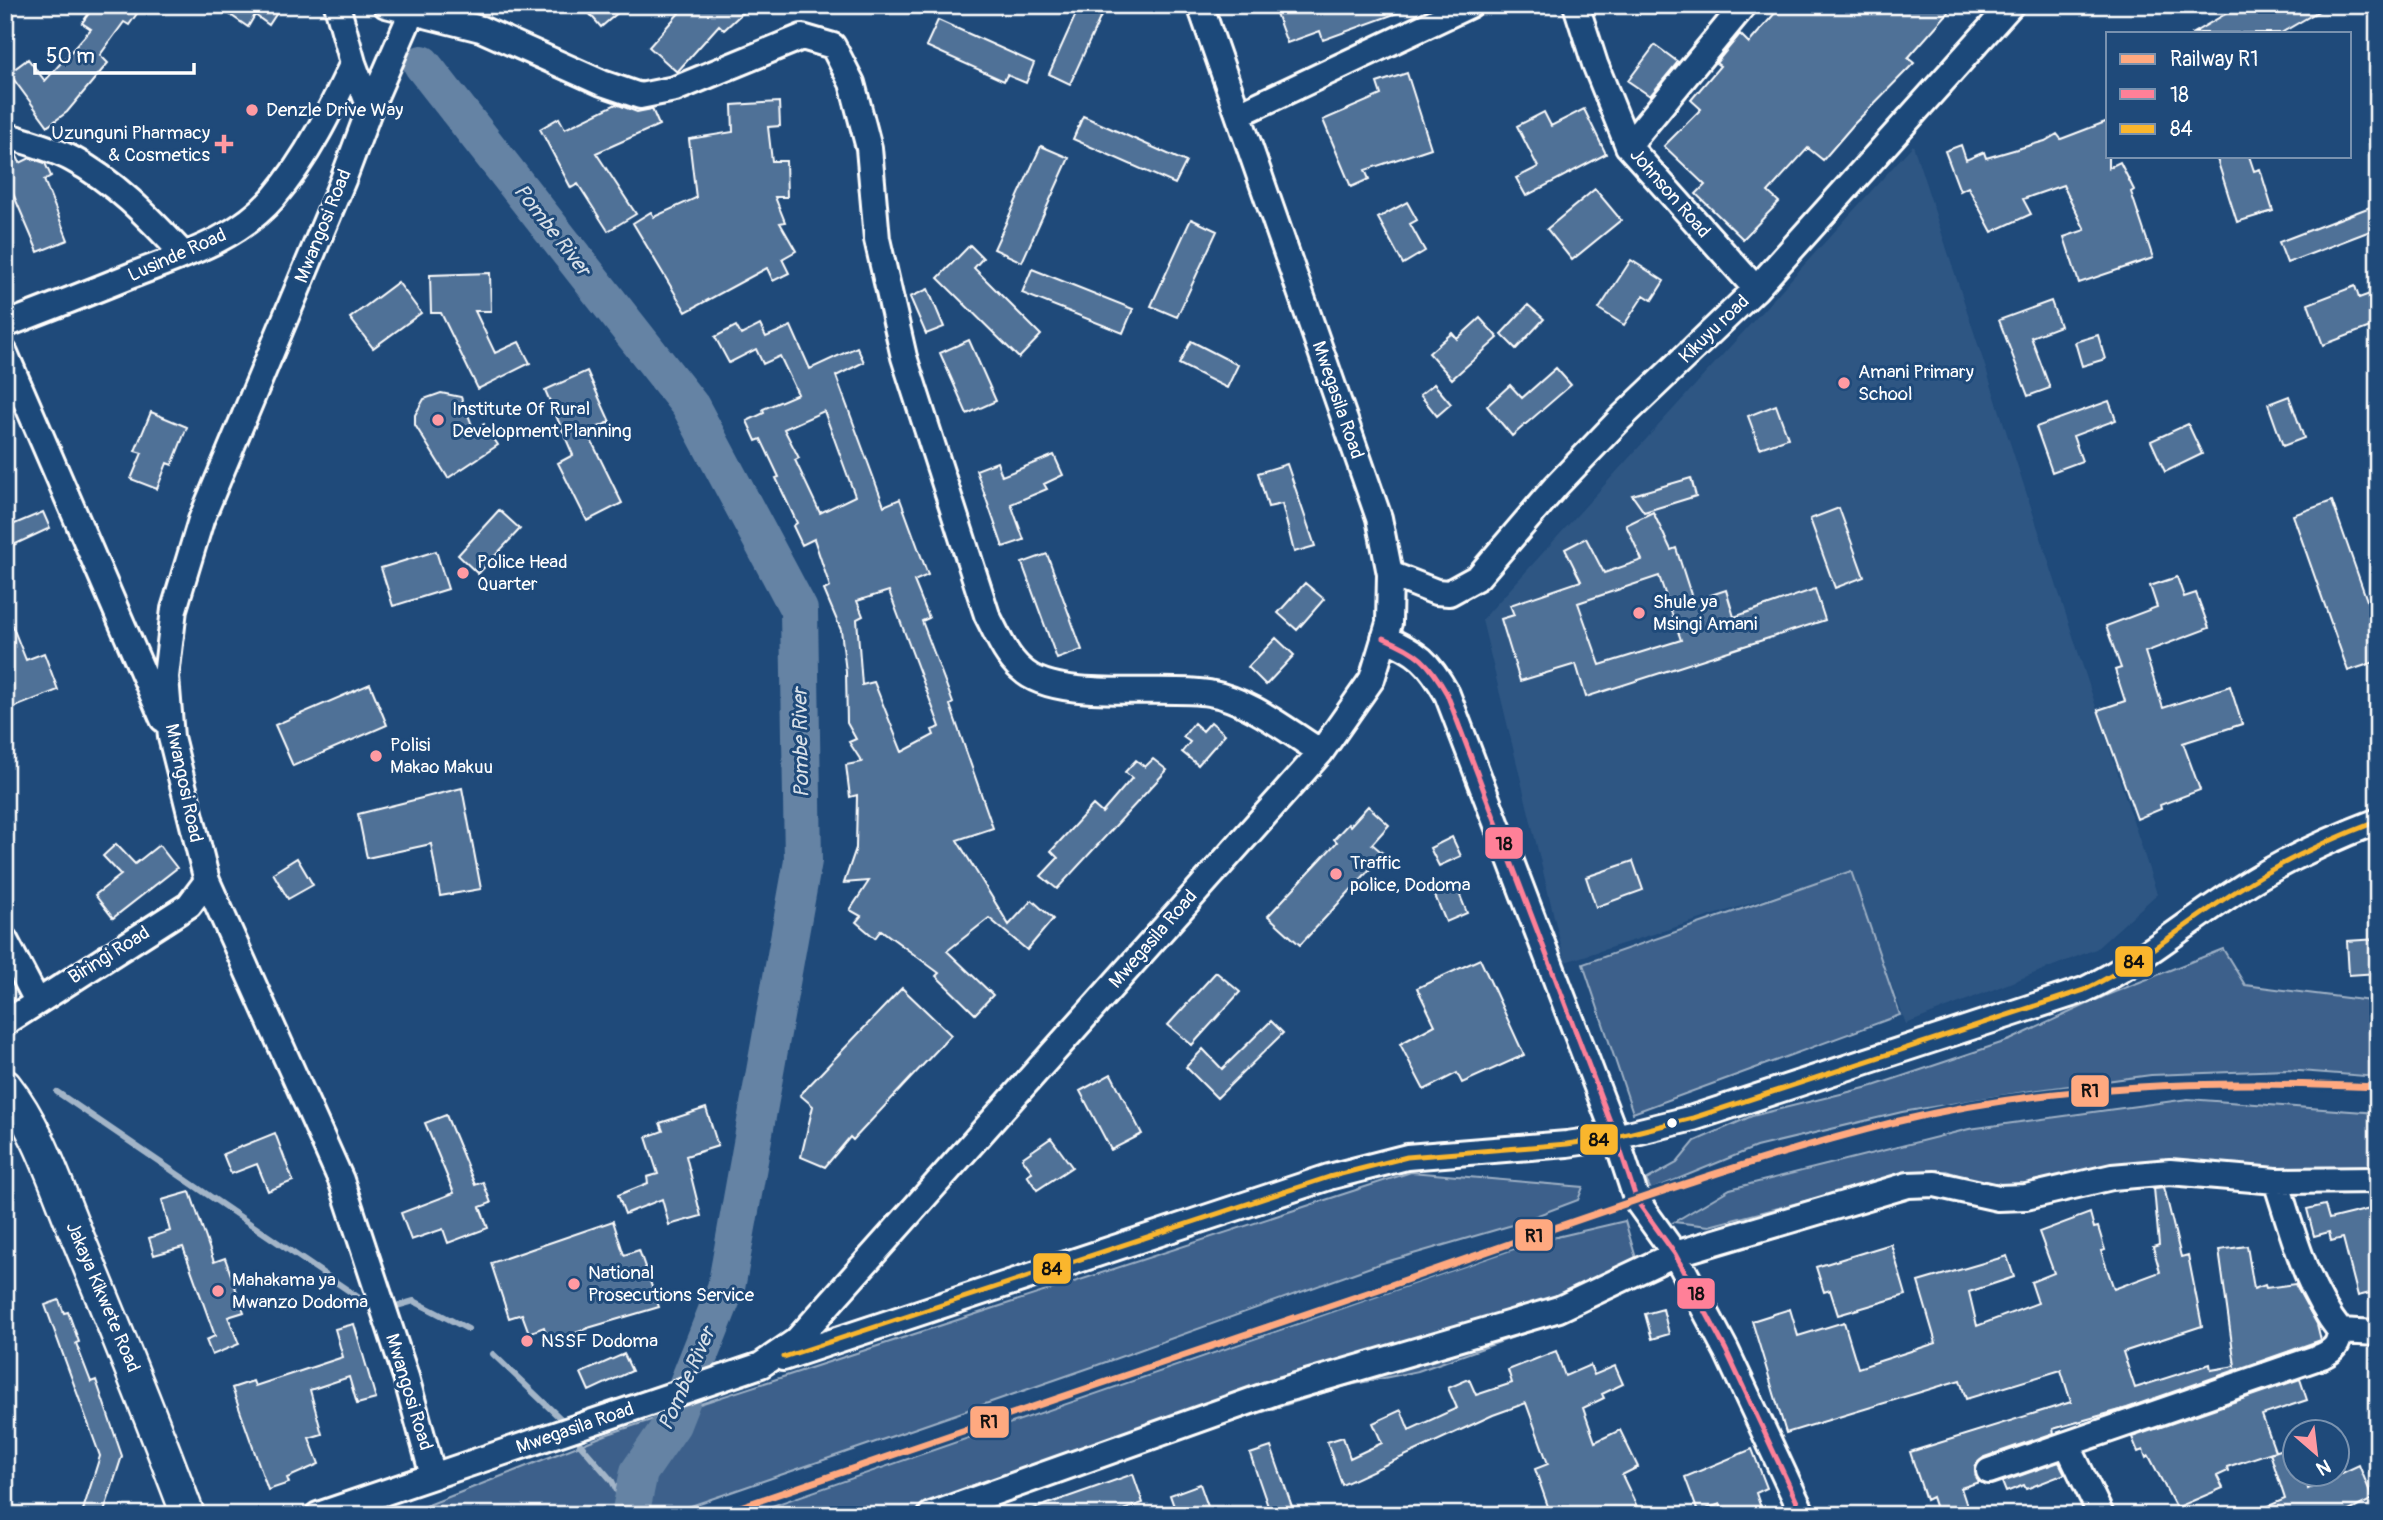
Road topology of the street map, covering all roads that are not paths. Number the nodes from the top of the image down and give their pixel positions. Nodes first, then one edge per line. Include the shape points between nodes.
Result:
1 (337, 5) edge
2 (386, 5) edge
3 (1200, 5) edge
4 (1470, 5) edge
5 (1576, 5) edge
6 (1744, 5) edge
7 (2011, 5) edge
8 (414, 8) edge
9 (352, 63) junction
10 (370, 108) junction
11 (1239, 114) junction
12 (5, 135) edge
13 (1628, 146) junction
14 (184, 255) junction
15 (1756, 289) junction
16 (5, 325) edge
17 (5, 353) edge
18 (1390, 575) junction
19 (1384, 638) junction
20 (171, 737) junction
21 (1321, 752) junction
22 (2378, 821) edge
23 (206, 881) junction
24 (5, 940) edge
25 (37, 1001) junction
26 (5, 1023) edge
27 (5, 1086) edge
28 (1616, 1137) junction
29 (2378, 1180) edge
30 (2276, 1181) junction
31 (1675, 1254) junction
32 (2340, 1331) junction
33 (2378, 1333) edge
34 (761, 1365) junction
35 (2067, 1444) junction
36 (1989, 1471) dead end
37 (433, 1476) junction
38 (188, 1515) edge
39 (318, 1515) edge
40 (931, 1515) edge
41 (1803, 1515) edge
42 (2101, 1515) edge

1 - 9 street
2 - 8 street
3 - 11 street, Mwegasila Road
4 - 11 street
5 - 13 street, Johnson Road
6 - 13 street
7 - 15 street, Kikuyu road
8 - 10 street, Mwangosi Road
8 - 21 street via 481,29 640,96 675,89 802,37 833,47 852,83 869,148 877,239 904,357 987,615 1006,652 1031,678 1045,682 1085,689 1207,692 1230,698
9 - 10 street
9 - 14 street, Lusinde Road via 321,130 273,198 249,221
10 - 20 street, Mwangosi Road via 201,520 174,609 166,677
11 - 18 street, Mwegasila Road via 1380,518
12 - 14 street via 71,158 101,177
13 - 15 street, Johnson Road
14 - 16 street, Lusinde Road
15 - 18 street, Kikuyu road via 1621,418 1478,577 1449,593
17 - 20 street
18 - 19 street, Mwegasila Road via 1389,623
19 - 21 street, Mwegasila Road via 1372,679
19 - 28 street via 1421,656 1447,694
20 - 23 street, Mwangosi Road
21 - 34 street, Mwegasila Road via 820,1318
22 - 28 street via 2315,845 2269,870 2125,968 2084,990 1693,1118
23 - 25 street, Biringi Road via 189,905
23 - 37 street, Mwangosi Road via 341,1180 406,1377
24 - 25 street
25 - 26 street, Biringi Road
27 - 38 main road, Jakaya Kikwete Road via 21,1107 47,1164 136,1376
28 - 31 street via 1637,1201
28 - 34 street via 1407,1157 1329,1177
29 - 30 street
30 - 31 street via 2157,1173 1998,1198 1935,1184 1908,1185
30 - 32 street via 2313,1289
31 - 40 street via 1559,1309 1276,1392
31 - 41 street via 1726,1350
32 - 33 street
32 - 35 street via 2333,1351 2322,1356
34 - 37 street, Mwegasila Road
35 - 36 street
35 - 42 street
37 - 39 street, Mwegasila Road

